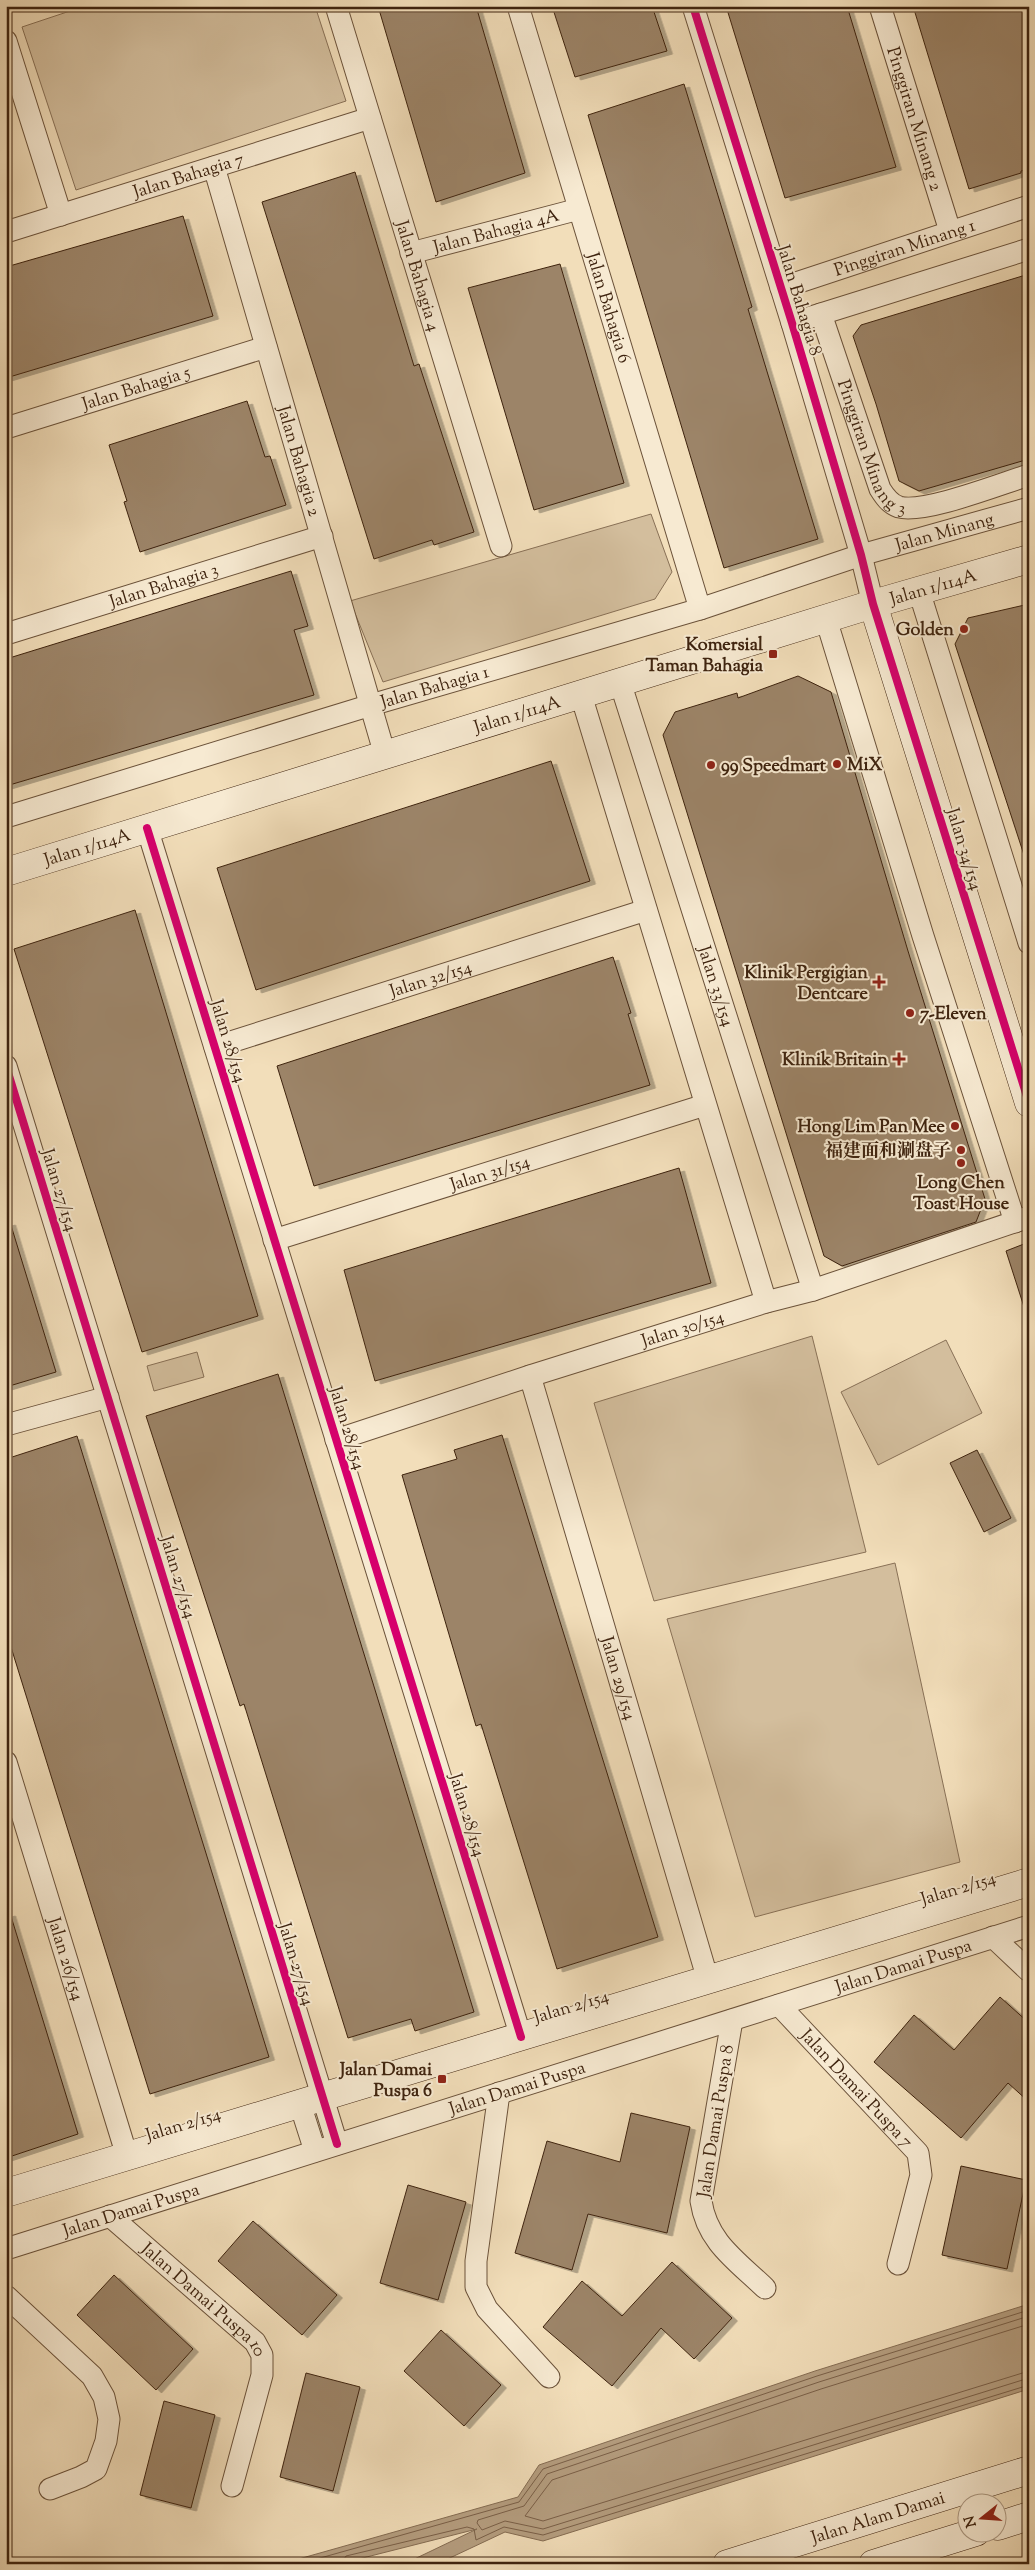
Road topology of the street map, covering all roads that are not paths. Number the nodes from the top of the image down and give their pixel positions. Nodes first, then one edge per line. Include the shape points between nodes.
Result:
1 (336, 6) edge
2 (518, 6) edge
3 (693, 6) edge
4 (880, 6) edge
5 (6, 41) edge
6 (370, 118) junction
7 (214, 167) junction
8 (1029, 206) edge
9 (579, 209) junction
10 (61, 215) junction
11 (950, 231) junction
12 (6, 232) edge
13 (1029, 249) edge
14 (411, 253) junction
15 (781, 288) junction
16 (821, 314) junction
17 (792, 324) junction
18 (266, 347) junction
19 (6, 428) edge
20 (1029, 475) edge
21 (1029, 508) edge
22 (322, 536) junction
23 (501, 546) dead end
24 (861, 555) junction
25 (1029, 559) edge
26 (919, 591) junction
27 (873, 604) junction
28 (700, 609) junction
29 (826, 619) junction
30 (6, 634) edge
31 (620, 682) junction
32 (581, 695) junction
33 (371, 705) junction
34 (385, 755) junction
35 (6, 817) edge
36 (147, 828) junction
37 (6, 872) edge
38 (646, 910) junction
39 (1029, 943) edge
40 (214, 1047) junction
41 (6, 1066) edge
42 (1029, 1103) edge
43 (705, 1105) junction
44 (1022, 1220) edge
45 (274, 1240) junction
46 (813, 1290) junction
47 (766, 1302) junction
48 (530, 1376) junction
49 (108, 1397) junction
50 (6, 1425) edge
51 (336, 1440) junction
52 (6, 1762) edge
53 (1029, 1882) edge
54 (1029, 1926) edge
55 (993, 1937) junction
56 (1029, 1971) edge
57 (708, 1980) junction
58 (780, 2005) junction
59 (732, 2020) junction
60 (521, 2037) junction
61 (499, 2093) junction
62 (311, 2101) junction
63 (337, 2144) junction
64 (315, 2151) junction
65 (127, 2156) junction
66 (6, 2194) edge
67 (110, 2216) junction
68 (6, 2248) edge
69 (898, 2264) dead end
70 (765, 2288) dead end
71 (6, 2296) edge
72 (549, 2377) dead end
73 (1029, 2470) edge
74 (232, 2486) dead end
75 (50, 2489) dead end
76 (1029, 2516) edge
77 (1008, 2523) edge
78 (958, 2538) edge
79 (727, 2564) edge
80 (873, 2564) edge

1 - 6 street, Jalan Bahagia 4
2 - 9 street, Jalan Bahagia 6
3 - 15 street, Jalan Bahagia 8
4 - 11 street, Pinggiran Minang 2
5 - 10 street
6 - 7 street, Jalan Bahagia 7
6 - 14 street, Jalan Bahagia 4
7 - 10 street, Jalan Bahagia 7
7 - 18 street, Jalan Bahagia 2
8 - 11 street, Pinggiran Minang 1
9 - 14 street, Jalan Bahagia 4A
9 - 28 street, Jalan Bahagia 6
10 - 12 street, Jalan Bahagia 7
11 - 15 street, Pinggiran Minang 1
13 - 16 street
14 - 23 street, Jalan Bahagia 4
15 - 17 street, Jalan Bahagia 8
16 - 17 street
16 - 20 street, Pinggiran Minang 3 via 880,489 888,501 898,507 918,508
17 - 24 street, Jalan Bahagia 8
18 - 19 street, Jalan Bahagia 5
18 - 22 street, Jalan Bahagia 2
21 - 24 street, Jalan Minang
22 - 30 street, Jalan Bahagia 3
22 - 33 street, Jalan Bahagia 2
24 - 27 street, Jalan Bahagia 8
24 - 28 street, Jalan Bahagia 1
25 - 26 street, Jalan 1/114A
26 - 27 street, Jalan 1/114A
26 - 39 street, Jalan 34/154
27 - 29 street, Jalan 1/114A
27 - 42 street, Jalan 34/154
28 - 33 street, Jalan Bahagia 1
29 - 31 street, Jalan 1/114A
29 - 44 street via 923,936
31 - 32 street, Jalan 1/114A
31 - 46 street, Jalan 33/154
32 - 34 street, Jalan 1/114A
32 - 38 street
33 - 34 street, Jalan Bahagia 2
33 - 35 street, Jalan Bahagia 1
34 - 36 street, Jalan 1/114A
36 - 37 street, Jalan 1/114A
36 - 40 street, Jalan 28/154
38 - 40 street, Jalan 32/154
38 - 43 street
40 - 45 street, Jalan 28/154
41 - 49 street, Jalan 27/154
43 - 45 street, Jalan 31/154
43 - 47 street
44 - 46 street, Jalan 30/154
45 - 51 street, Jalan 28/154
46 - 47 street, Jalan 30/154
47 - 48 street, Jalan 30/154
48 - 51 street, Jalan 30/154
48 - 57 street, Jalan 29/154
49 - 50 street
49 - 62 street, Jalan 27/154
51 - 60 street, Jalan 28/154
52 - 65 street, Jalan 26/154
53 - 57 street, Jalan 2/154
54 - 55 street, Jalan Damai Puspa
55 - 56 street
55 - 58 street, Jalan Damai Puspa
57 - 60 street, Jalan 2/154
58 - 59 street, Jalan Damai Puspa
58 - 69 street, Jalan Damai Puspa 7 via 918,2153 922,2175
59 - 61 street, Jalan Damai Puspa
59 - 70 street, Jalan Damai Puspa 8 via 701,2201 704,2219 716,2242
60 - 62 street, Jalan 2/154
61 - 63 street, Jalan Damai Puspa
61 - 72 street via 476,2261 476,2287 488,2309
62 - 63 street
62 - 64 street
62 - 65 street, Jalan 2/154
63 - 64 street, Jalan Damai Puspa
64 - 67 street, Jalan Damai Puspa
65 - 66 street, Jalan 2/154
67 - 68 street, Jalan Damai Puspa
67 - 74 street, Jalan Damai Puspa 10 via 255,2342 262,2355 262,2375
71 - 75 street via 92,2376 104,2397 108,2419 106,2441 96,2469
73 - 79 street, Jalan Alam Damai
76 - 77 street
78 - 80 street

